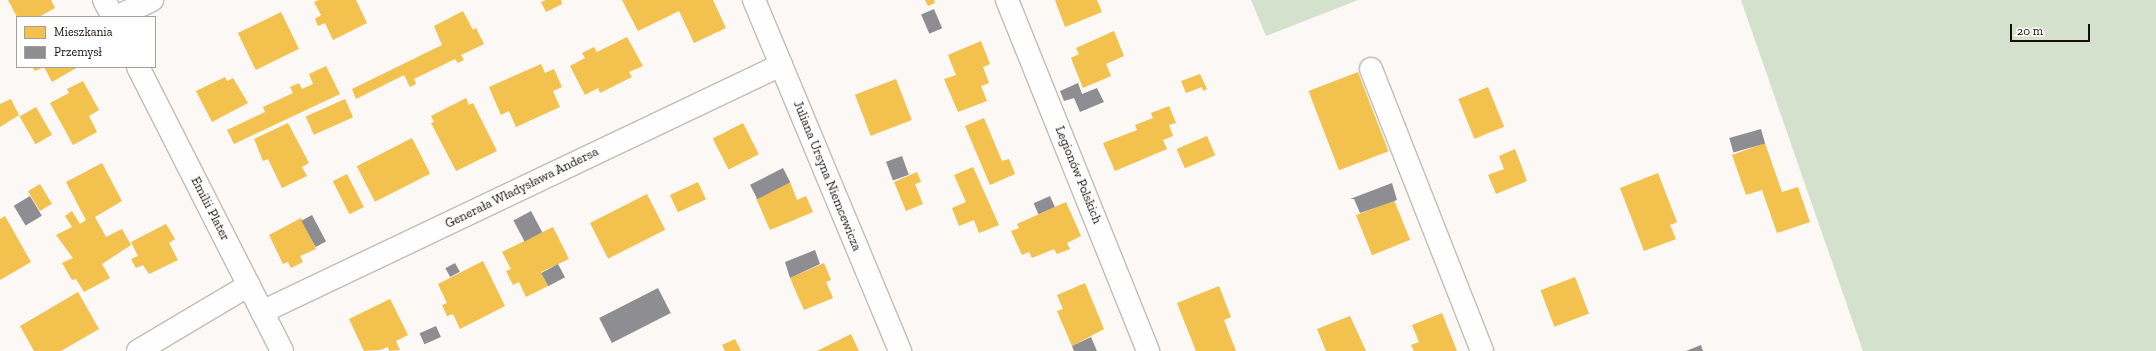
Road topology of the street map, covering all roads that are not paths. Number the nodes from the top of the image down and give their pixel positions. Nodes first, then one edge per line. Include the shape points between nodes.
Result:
1 (104, 0) edge
2 (152, 0) edge
3 (754, 0) edge
4 (1007, 0) edge
5 (112, 16) edge
6 (118, 16) edge
7 (781, 65) junction
8 (139, 68) edge
9 (1371, 69) dead end
10 (249, 285) junction
11 (262, 312) junction
12 (138, 351) edge
13 (282, 351) edge
14 (900, 351) edge
15 (1148, 351) edge
16 (1482, 351) edge

1 - 5 street
2 - 6 street
3 - 7 street, Juliana Ursyna Niemcewicza
4 - 15 street, Legionów Polskich
7 - 11 street, Generała Władysława Andersa
7 - 14 street, Juliana Ursyna Niemcewicza
8 - 10 street, Emilii Plater
9 - 16 street
10 - 11 street, Emilii Plater
10 - 12 street
11 - 13 street, Emilii Plater

